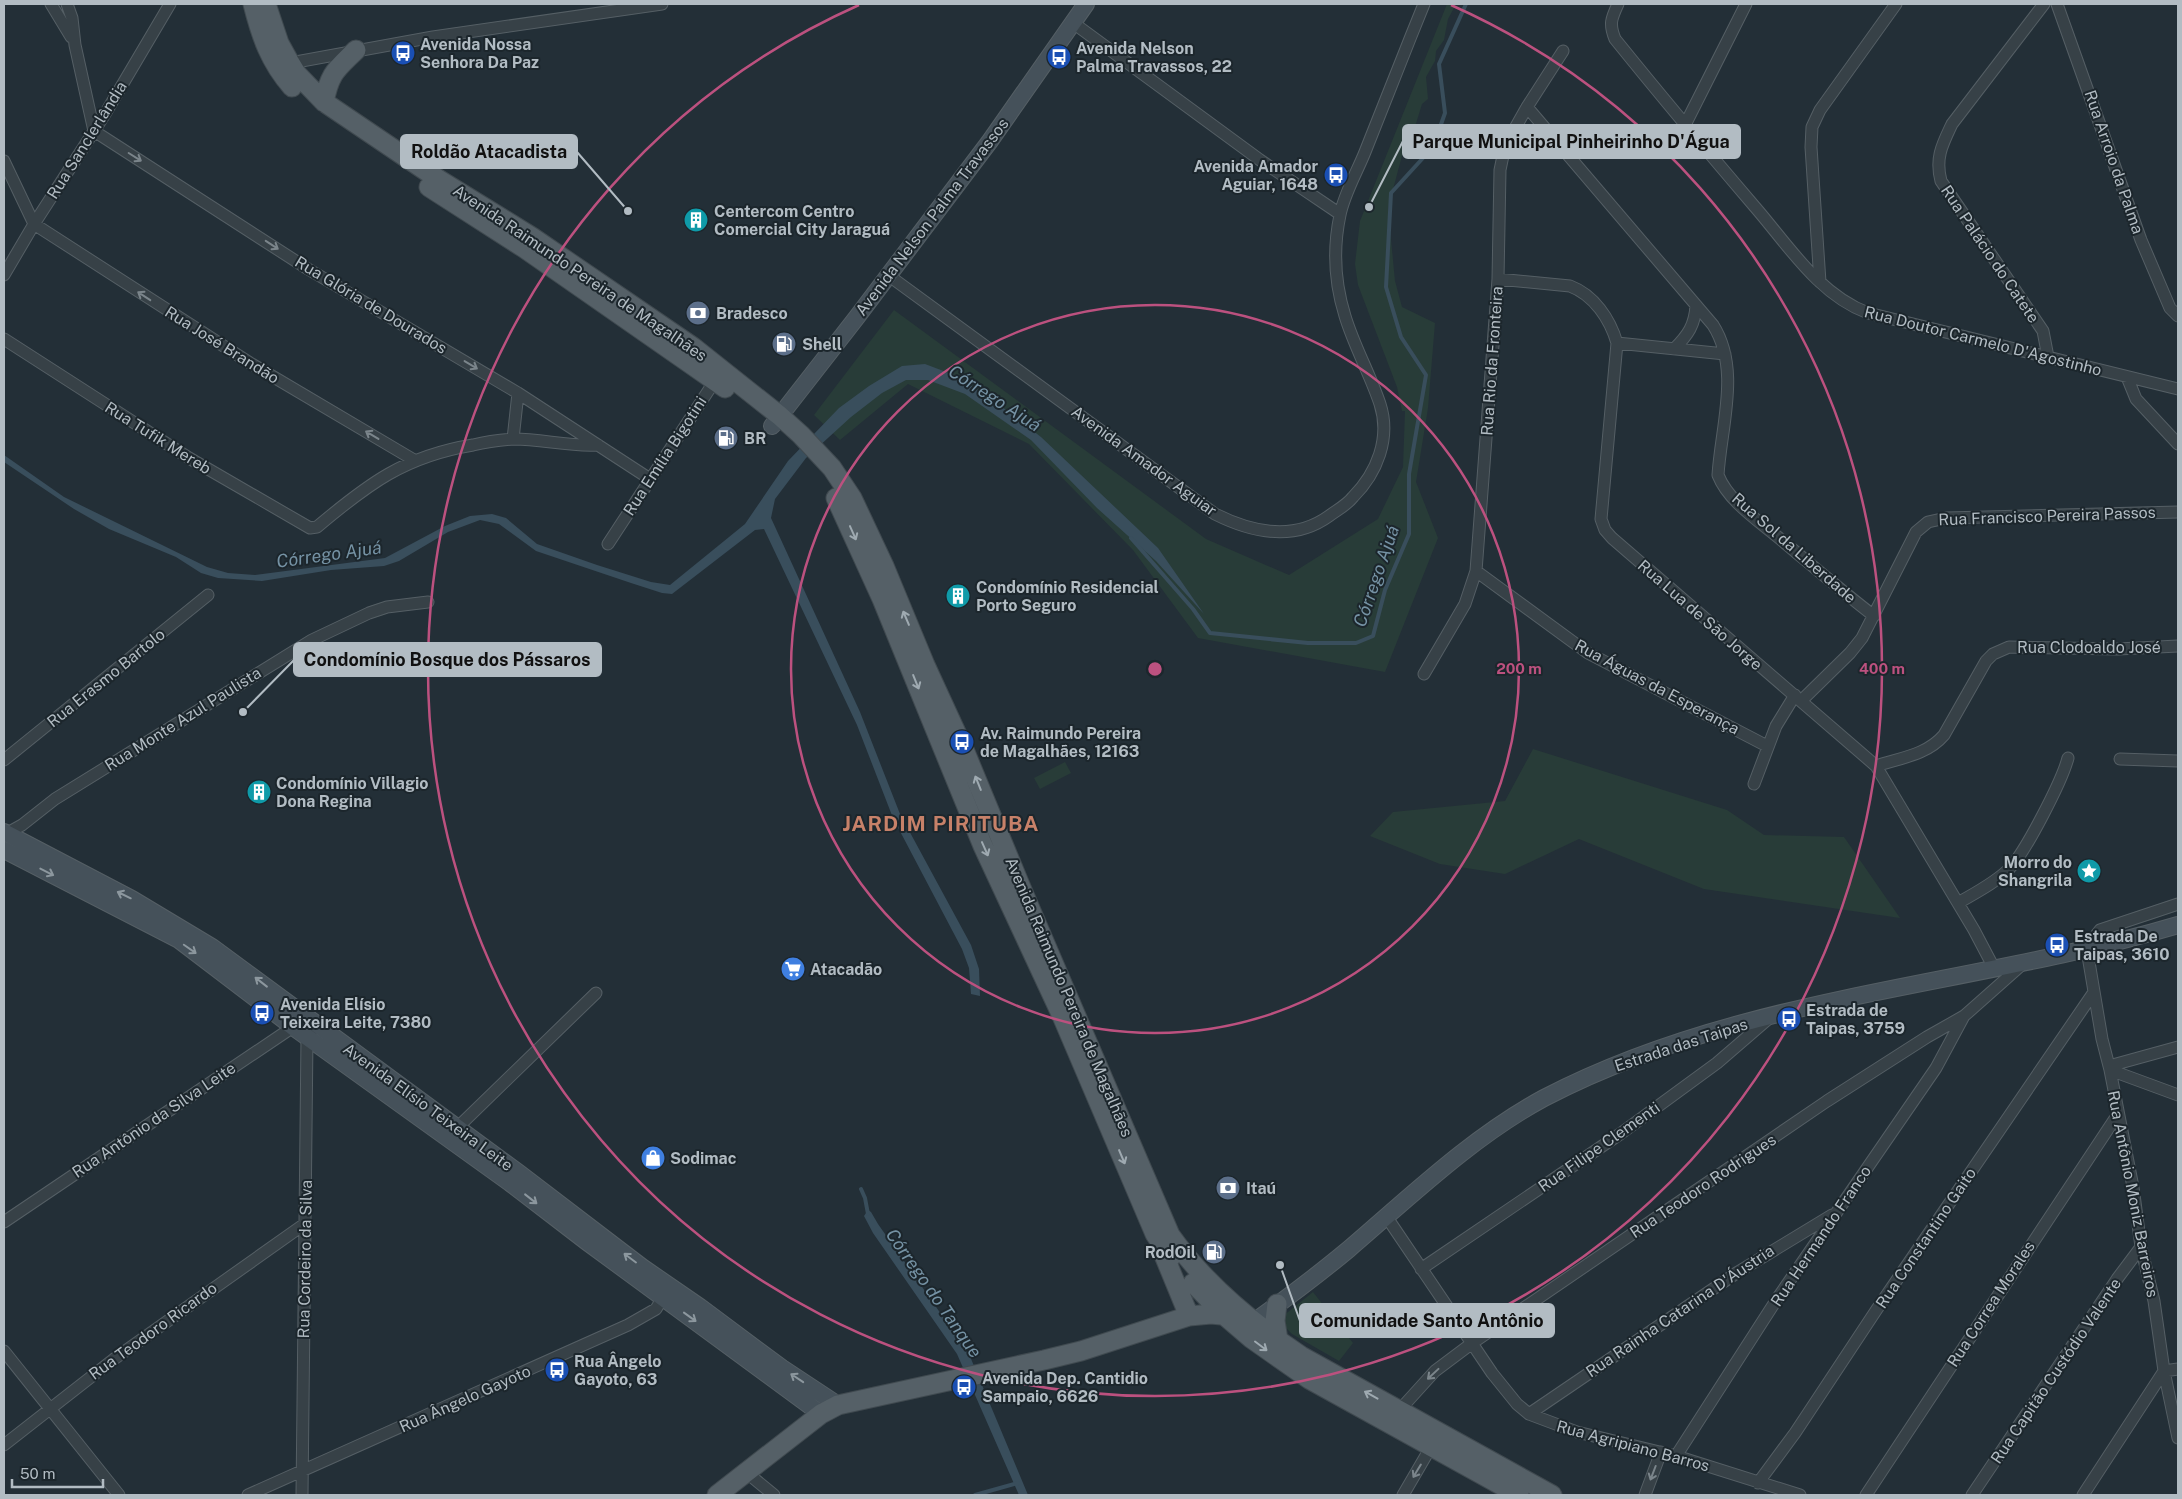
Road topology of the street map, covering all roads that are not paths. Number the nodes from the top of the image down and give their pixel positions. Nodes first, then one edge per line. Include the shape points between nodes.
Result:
1 (51, 4) edge
2 (67, 4) edge
3 (170, 4) edge
4 (253, 4) edge
5 (266, 4) edge
6 (662, 4) edge
7 (1086, 4) edge
8 (1424, 4) edge
9 (1618, 4) edge
10 (1746, 4) edge
11 (1896, 4) edge
12 (2044, 4) edge
13 (2057, 4) edge
14 (1072, 22) junction
15 (75, 45) junction
16 (356, 50) junction
17 (1563, 52) dead end
18 (283, 65) junction
19 (324, 102) junction
20 (1527, 107) junction
21 (1685, 125) junction
22 (94, 131) junction
23 (4, 161) edge
24 (1340, 214) junction
25 (34, 224) junction
26 (4, 275) edge
27 (888, 275) junction
28 (1498, 279) junction
29 (1820, 282) junction
30 (1696, 306) junction
31 (2178, 316) edge
32 (4, 339) edge
33 (1617, 343) junction
34 (1674, 349) junction
35 (1726, 354) junction
36 (2048, 357) junction
37 (719, 375) junction
38 (2127, 378) junction
39 (2178, 389) edge
40 (518, 393) junction
41 (776, 421) junction
42 (513, 439) junction
43 (2178, 444) edge
44 (598, 445) junction
45 (815, 457) junction
46 (414, 460) junction
47 (650, 479) junction
48 (2178, 512) edge
49 (608, 544) dead end
50 (1476, 571) junction
51 (208, 595) dead end
52 (428, 602) dead end
53 (1874, 616) junction
54 (2178, 646) edge
55 (1424, 674) dead end
56 (1798, 698) junction
57 (1767, 746) junction
58 (2068, 758) dead end
59 (2120, 759) dead end
60 (4, 760) edge
61 (2178, 761) edge
62 (1876, 766) junction
63 (1754, 784) dead end
64 (5, 838) edge
65 (1958, 903) junction
66 (2178, 904) edge
67 (2178, 925) edge
68 (2087, 950) junction
69 (2026, 961) junction
70 (1994, 968) junction
71 (2094, 992) junction
72 (596, 993) dead end
73 (1964, 1016) junction
74 (1771, 1017) junction
75 (297, 1021) junction
76 (311, 1031) junction
77 (2178, 1048) edge
78 (2110, 1068) junction
79 (2178, 1095) edge
80 (2118, 1114) junction
81 (457, 1128) junction
82 (514, 1178) junction
83 (1835, 1213) junction
84 (1386, 1216) junction
85 (4, 1222) edge
86 (306, 1223) junction
87 (1155, 1234) junction
88 (2141, 1247) junction
89 (1421, 1269) junction
90 (666, 1292) junction
91 (1277, 1304) junction
92 (1224, 1315) junction
93 (1189, 1316) junction
94 (1255, 1321) junction
95 (1278, 1340) junction
96 (1471, 1344) junction
97 (4, 1351) edge
98 (2178, 1368) edge
99 (2164, 1371) junction
100 (838, 1405) junction
101 (49, 1409) junction
102 (821, 1414) junction
103 (1529, 1414) junction
104 (1394, 1416) junction
105 (2178, 1438) edge
106 (4, 1445) edge
107 (1431, 1447) junction
108 (1661, 1452) junction
109 (1676, 1456) junction
110 (746, 1472) junction
111 (302, 1473) junction
112 (1758, 1483) junction
113 (1524, 1489) edge
114 (118, 1495) edge
115 (248, 1495) edge
116 (302, 1495) edge
117 (717, 1495) edge
118 (774, 1495) edge
119 (1402, 1495) edge
120 (1552, 1495) edge
121 (1645, 1495) edge
122 (1800, 1495) edge
123 (1866, 1495) edge
124 (1972, 1495) edge
125 (2082, 1495) edge

1 - 15 street
2 - 15 street
3 - 22 street, Rua Sanclerlândia
4 - 18 main road, Avenida Raimundo Pereira de Magalhães via 264,46
5 - 18 main road, Avenida Raimundo Pereira de Magalhães
6 - 16 street
7 - 14 main road, Avenida Nelson Palma Travassos
8 - 24 street, Avenida Amador Aguiar
9 - 21 street, Rua Doutor Carmelo D'Agostinho via 1610,27 1615,40
10 - 21 street
11 - 29 street via 1820,110 1812,127
12 - 36 street, Rua Palácio do Catete via 1952,124 1937,166 1941,181 2043,331
13 - 31 street, Rua Arroio da Palma via 2140,240 2170,308
14 - 24 street via 1260,160
14 - 27 main road, Avenida Nelson Palma Travassos via 990,141
15 - 22 street
16 - 18 street
16 - 19 main road via 333,73
17 - 20 street, Rua Rio da Fronteira
18 - 19 main road, Avenida Raimundo Pereira de Magalhães via 296,73
18 - 37 main road, Avenida Raimundo Pereira de Magalhães via 297,93 326,117
19 - 37 main road, Avenida Raimundo Pereira de Magalhães via 630,302
20 - 28 street, Rua Rio da Fronteira via 1506,146 1500,170
20 - 30 street, Rua Sol da Liberdade
21 - 29 street, Rua Doutor Carmelo D'Agostinho
22 - 25 street, Rua Sanclerlândia
22 -> 40 street, Rua Glória de Dourados via 308,269
23 - 25 street
24 - 27 street, Avenida Amador Aguiar via 1337,286 1345,316 1381,406 1384,428 1382,452 1372,474 1352,498 1324,519 1303,528 1284,531 1262,532 1239,526 1215,514
25 - 26 street, Rua Sanclerlândia
46 -> 25 street, Rua José Brandão via 250,363
27 - 41 main road, Avenida Nelson Palma Travassos
28 - 33 street, Rua Lua de São Jorge via 1580,289 1606,317
28 - 50 street, Rua Rio da Fronteira
29 - 36 street, Rua Doutor Carmelo D'Agostinho via 1852,307 1868,313
30 - 34 street via 1691,330
30 - 35 street, Rua Sol da Liberdade via 1720,335
32 - 46 street, Rua Tufik Mereb via 189,458 313,529 372,483
33 - 34 street
33 - 56 street, Rua Lua de São Jorge via 1601,518 1604,530
34 - 35 street
35 - 53 street, Rua Sol da Liberdade via 1727,399 1718,475 1722,484 1755,517
36 - 38 street, Rua Doutor Carmelo D'Agostinho
37 - 41 main road, Avenida Raimundo Pereira de Magalhães
37 - 47 street, Rua Emília Bigotini
38 - 39 street, Rua Doutor Carmelo D'Agostinho
38 - 43 street via 2136,399
40 - 42 street
40 - 44 street, Rua Glória de Dourados
41 - 45 main road, Avenida Raimundo Pereira de Magalhães
42 - 44 street
42 - 46 street via 450,448
44 - 47 street, Rua Glória de Dourados
45 -> 87 main road, Avenida Raimundo Pereira de Magalhães via 846,516 983,846 1062,1015
94 -> 45 main road, Avenida Raimundo Pereira de Magalhães via 1210,1282 1170,1235 884,566 852,498 832,468
47 - 49 street, Rua Emília Bigotini
48 - 53 street, Rua Francisco Pereira Passos via 1936,519 1922,525 1916,532
50 - 55 street, Rua Rio da Fronteira via 1465,604
50 - 57 street, Rua Águas da Esperança via 1588,653
51 - 60 street, Rua Erasmo Bartolo
52 - 64 street, Rua Monte Azul Paulista via 387,606 292,651 55,799
53 - 56 street, Rua Francisco Pereira Passos via 1850,653
54 - 62 street, Rua Clodoaldo José via 2118,649 2009,647 1993,654 1986,662 1936,744
56 - 57 street, Rua Francisco Pereira Passos via 1776,726
56 - 62 street, Rua Lua de São Jorge
57 - 63 street, Rua Francisco Pereira Passos
58 - 65 street via 2020,856 1998,878
59 - 61 street
62 - 65 street, Rua Lua de São Jorge
64 - 75 main road, Avenida Elísio Teixeira Leite via 132,899 180,927 245,970
65 - 70 street, Rua Lua de São Jorge
66 - 68 street via 2100,930
67 - 68 main road, Estrada das Taipas
68 - 69 main road, Estrada das Taipas
68 - 71 street, Rua Antônio Moniz Barreiros
69 - 70 main road, Estrada das Taipas
69 - 73 street, Rua Teodoro Rodrigues
70 - 74 main road, Estrada das Taipas via 1927,980
71 - 78 street, Rua Antônio Moniz Barreiros
71 - 112 street, Rua Constantino Gaito
72 - 81 street
73 - 83 street, Rua Hermando Franco via 1936,1068
73 - 96 street, Rua Teodoro Rodrigues via 1827,1101
74 - 84 main road, Estrada das Taipas via 1719,1028 1654,1051 1589,1076 1542,1100 1467,1150
74 - 89 street, Rua Filipe Clementi via 1678,1092
75 - 76 main road, Avenida Elísio Teixeira Leite
75 - 85 street, Rua Antônio da Silva Leite
76 - 81 main road, Avenida Elísio Teixeira Leite
76 - 82 main road, Avenida Elísio Teixeira Leite
76 - 86 street, Rua Cordeiro da Silva
77 - 78 street
78 - 79 street
78 - 80 street, Rua Antônio Moniz Barreiros
80 - 88 street, Rua Antônio Moniz Barreiros
80 - 123 street, Rua Correa Morales
81 - 82 main road, Avenida Elísio Teixeira Leite
82 - 90 main road, Avenida Elísio Teixeira Leite
83 - 103 street, Rua Rainha Catarina D'Áustria via 1738,1272
83 - 109 street, Rua Hermando Franco
84 - 89 street, Rua Agripiano Barros
84 - 91 main road, Estrada das Taipas
86 - 101 street, Rua Teodoro Ricardo via 182,1309
86 - 111 street, Rua Cordeiro da Silva
87 - 92 main road, Avenida Raimundo Pereira de Magalhães via 1177,1266
87 - 93 main road
88 - 99 street, Rua Antônio Moniz Barreiros via 2154,1301
88 - 124 street, Rua Capitão Custódio Valente
89 - 96 street, Rua Agripiano Barros
100 -> 90 main road, Avenida Elísio Teixeira Leite
90 -> 102 main road, Avenida Elísio Teixeira Leite
90 - 111 street, Rua Ângelo Gayoto via 656,1309 628,1325
91 - 94 main road, Estrada das Taipas
91 - 95 main road
92 - 93 main road
92 - 94 main road
92 -> 104 main road, Avenida Raimundo Pereira de Magalhães via 1257,1343 1309,1378
93 - 100 main road via 1081,1351
94 - 95 main road, Avenida Raimundo Pereira de Magalhães
104 -> 95 main road, Avenida Raimundo Pereira de Magalhães
96 - 103 street, Rua Agripiano Barros via 1509,1395
96 -> 104 street, Rua Teodoro Rodrigues via 1435,1371
97 - 101 street
98 - 99 street
99 - 105 street, Rua Antônio Moniz Barreiros
99 - 125 street
100 - 102 main road
101 - 106 street, Rua Teodoro Ricardo
101 - 114 street
102 - 110 main road
103 - 108 street, Rua Agripiano Barros via 1577,1432
104 - 107 main road, Avenida Raimundo Pereira de Magalhães
104 - 113 main road, Avenida Raimundo Pereira de Magalhães
107 - 113 main road via 1447,1447
107 -> 119 street
108 - 109 street, Rua Agripiano Barros
108 -> 121 street
109 - 112 street, Rua Agripiano Barros
110 - 117 main road
110 - 118 street
111 - 115 street, Rua Ângelo Gayoto
111 - 116 street, Rua Cordeiro da Silva
112 - 122 street, Rua Agripiano Barros
113 - 120 main road, Avenida Raimundo Pereira de Magalhães

